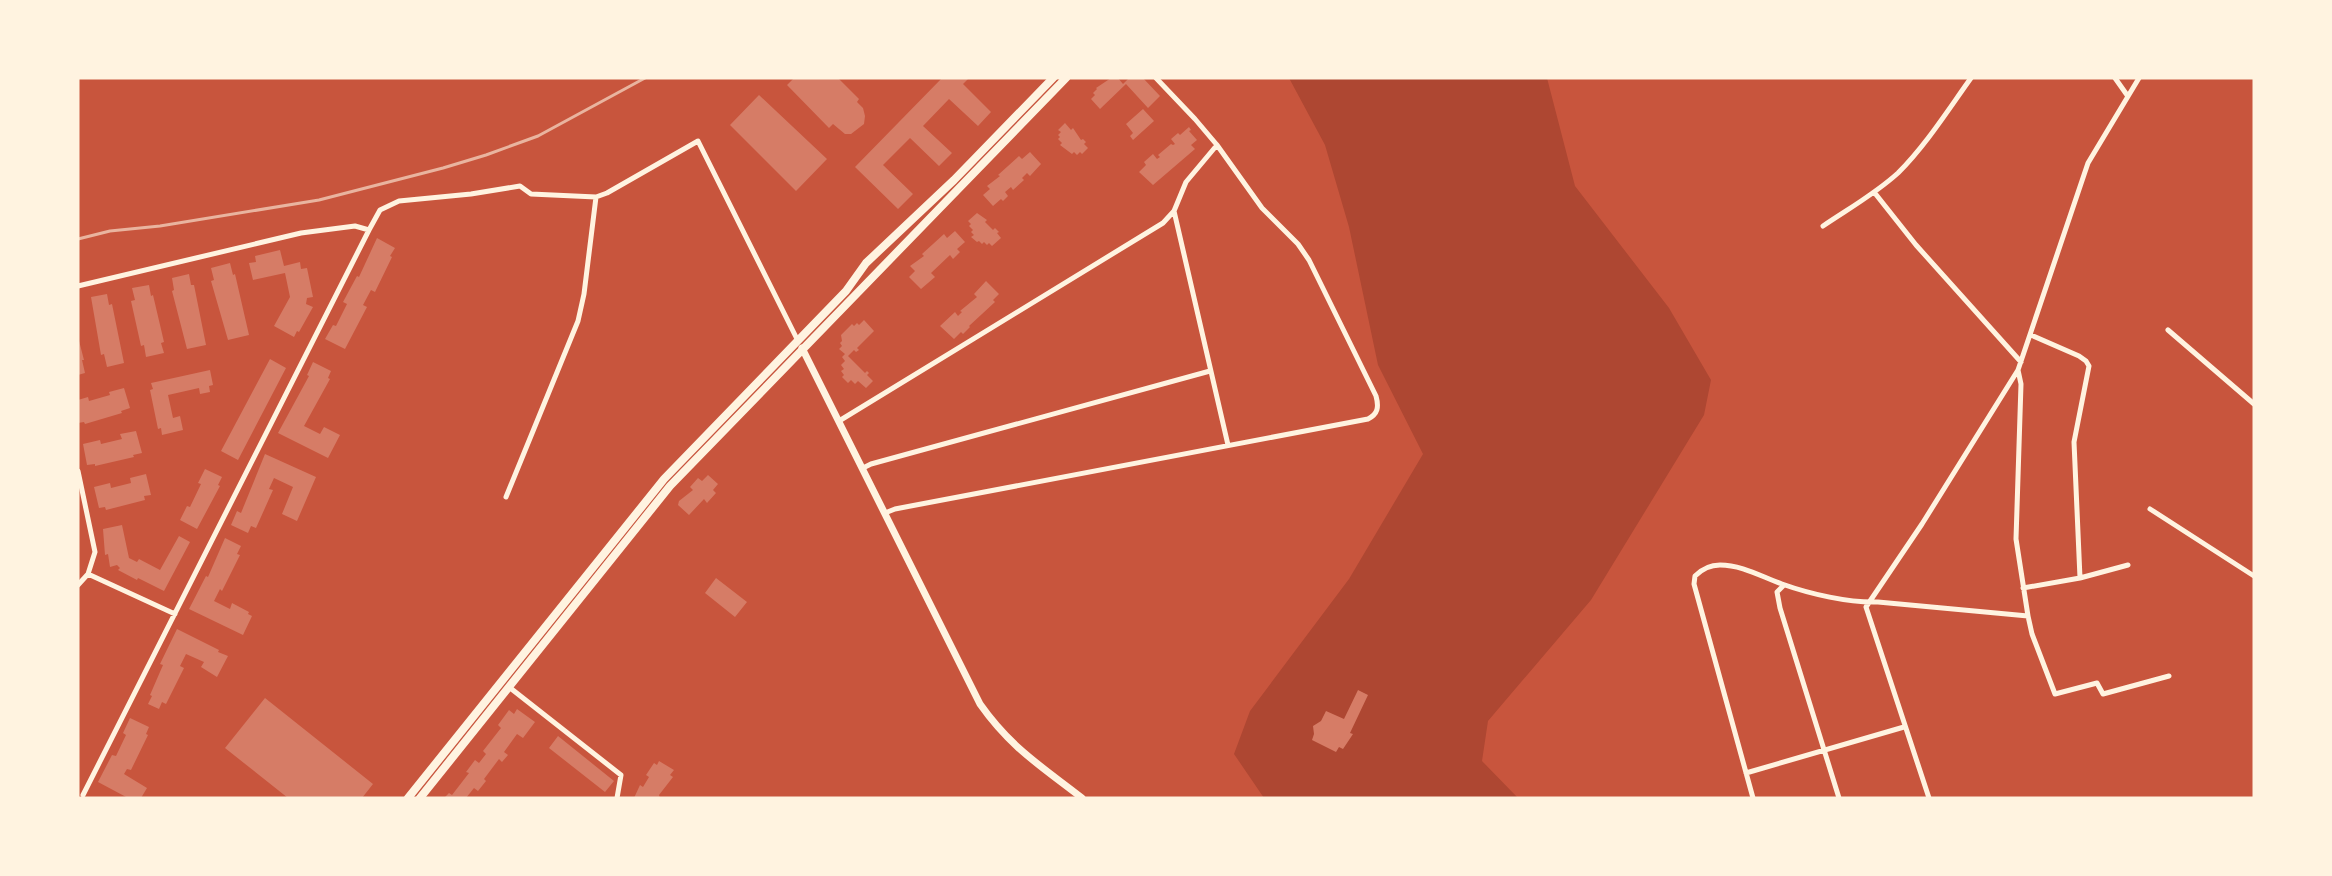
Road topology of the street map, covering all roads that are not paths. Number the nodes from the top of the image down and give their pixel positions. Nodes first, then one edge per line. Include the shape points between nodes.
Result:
1 (1053, 78) edge
2 (1066, 78) edge
3 (1156, 78) edge
4 (1971, 78) edge
5 (2115, 78) edge
6 (2139, 78) edge
7 (2127, 94) junction
8 (1216, 146) junction
9 (1875, 193) junction
10 (596, 197) junction
11 (1174, 211) junction
12 (1823, 226) dead end
13 (369, 230) junction
14 (78, 286) edge
15 (2168, 330) dead end
16 (2031, 335) junction
17 (798, 340) junction
18 (802, 348) junction
19 (2021, 363) junction
20 (2018, 370) junction
21 (1210, 371) junction
22 (2254, 404) edge
23 (839, 421) junction
24 (1228, 445) junction
25 (863, 468) junction
26 (78, 471) edge
27 (506, 497) dead end
28 (2150, 509) dead end
29 (885, 513) junction
30 (2128, 565) dead end
31 (88, 574) junction
32 (2254, 576) edge
33 (2080, 578) junction
34 (78, 585) edge
35 (1784, 585) junction
36 (2023, 588) junction
37 (1868, 602) junction
38 (175, 614) junction
39 (2028, 616) junction
40 (2169, 676) dead end
41 (509, 687) junction
42 (1904, 727) junction
43 (1825, 751) junction
44 (1746, 773) junction
45 (83, 795) edge
46 (408, 798) edge
47 (420, 798) edge
48 (617, 798) edge
49 (1082, 798) edge
50 (1753, 798) edge
51 (1839, 798) edge
52 (1929, 798) edge

1 - 17 main road via 867,263 846,291
2 - 18 main road
3 - 8 street
4 - 9 street via 1920,148
5 - 7 street
6 - 7 street
7 - 16 street via 2088,163
8 - 11 street via 1186,182
8 - 24 street via 1262,208 1298,244 1309,261 1378,404 1377,411 1368,419
9 - 12 street
9 - 19 street
10 - 13 street via 531,194 520,186 399,201 380,210
10 - 17 street via 698,141
10 - 27 street via 585,294 578,321
11 - 21 street
11 - 23 street via 1163,223
13 - 14 street via 355,226 301,233
13 - 38 street
15 - 22 street
16 - 19 street
16 - 33 street via 2079,356 2089,366 2074,442
17 - 18 street
17 - 46 main road via 664,479
18 - 23 street
18 - 41 main road via 670,486
19 - 20 street
20 - 36 street via 2021,384 2016,539
20 - 37 street
21 - 24 street
21 - 25 street
23 - 25 street
24 - 29 street
25 - 29 street
26 - 31 street via 95,552
28 - 32 street
29 - 49 street via 992,720 1027,758
30 - 33 street
31 - 34 street
31 - 38 street
33 - 36 street
35 - 37 street
35 - 43 street via 1777,592 1780,608
35 - 44 street via 1721,565 1706,567 1695,576
36 - 39 street
37 - 39 street
37 - 42 street via 1866,607
38 - 45 street
39 - 40 street via 2055,694 2097,683 2103,694
41 - 47 main road
41 - 48 street via 621,775
42 - 43 street
42 - 52 street
43 - 44 street
43 - 51 street
44 - 50 street

